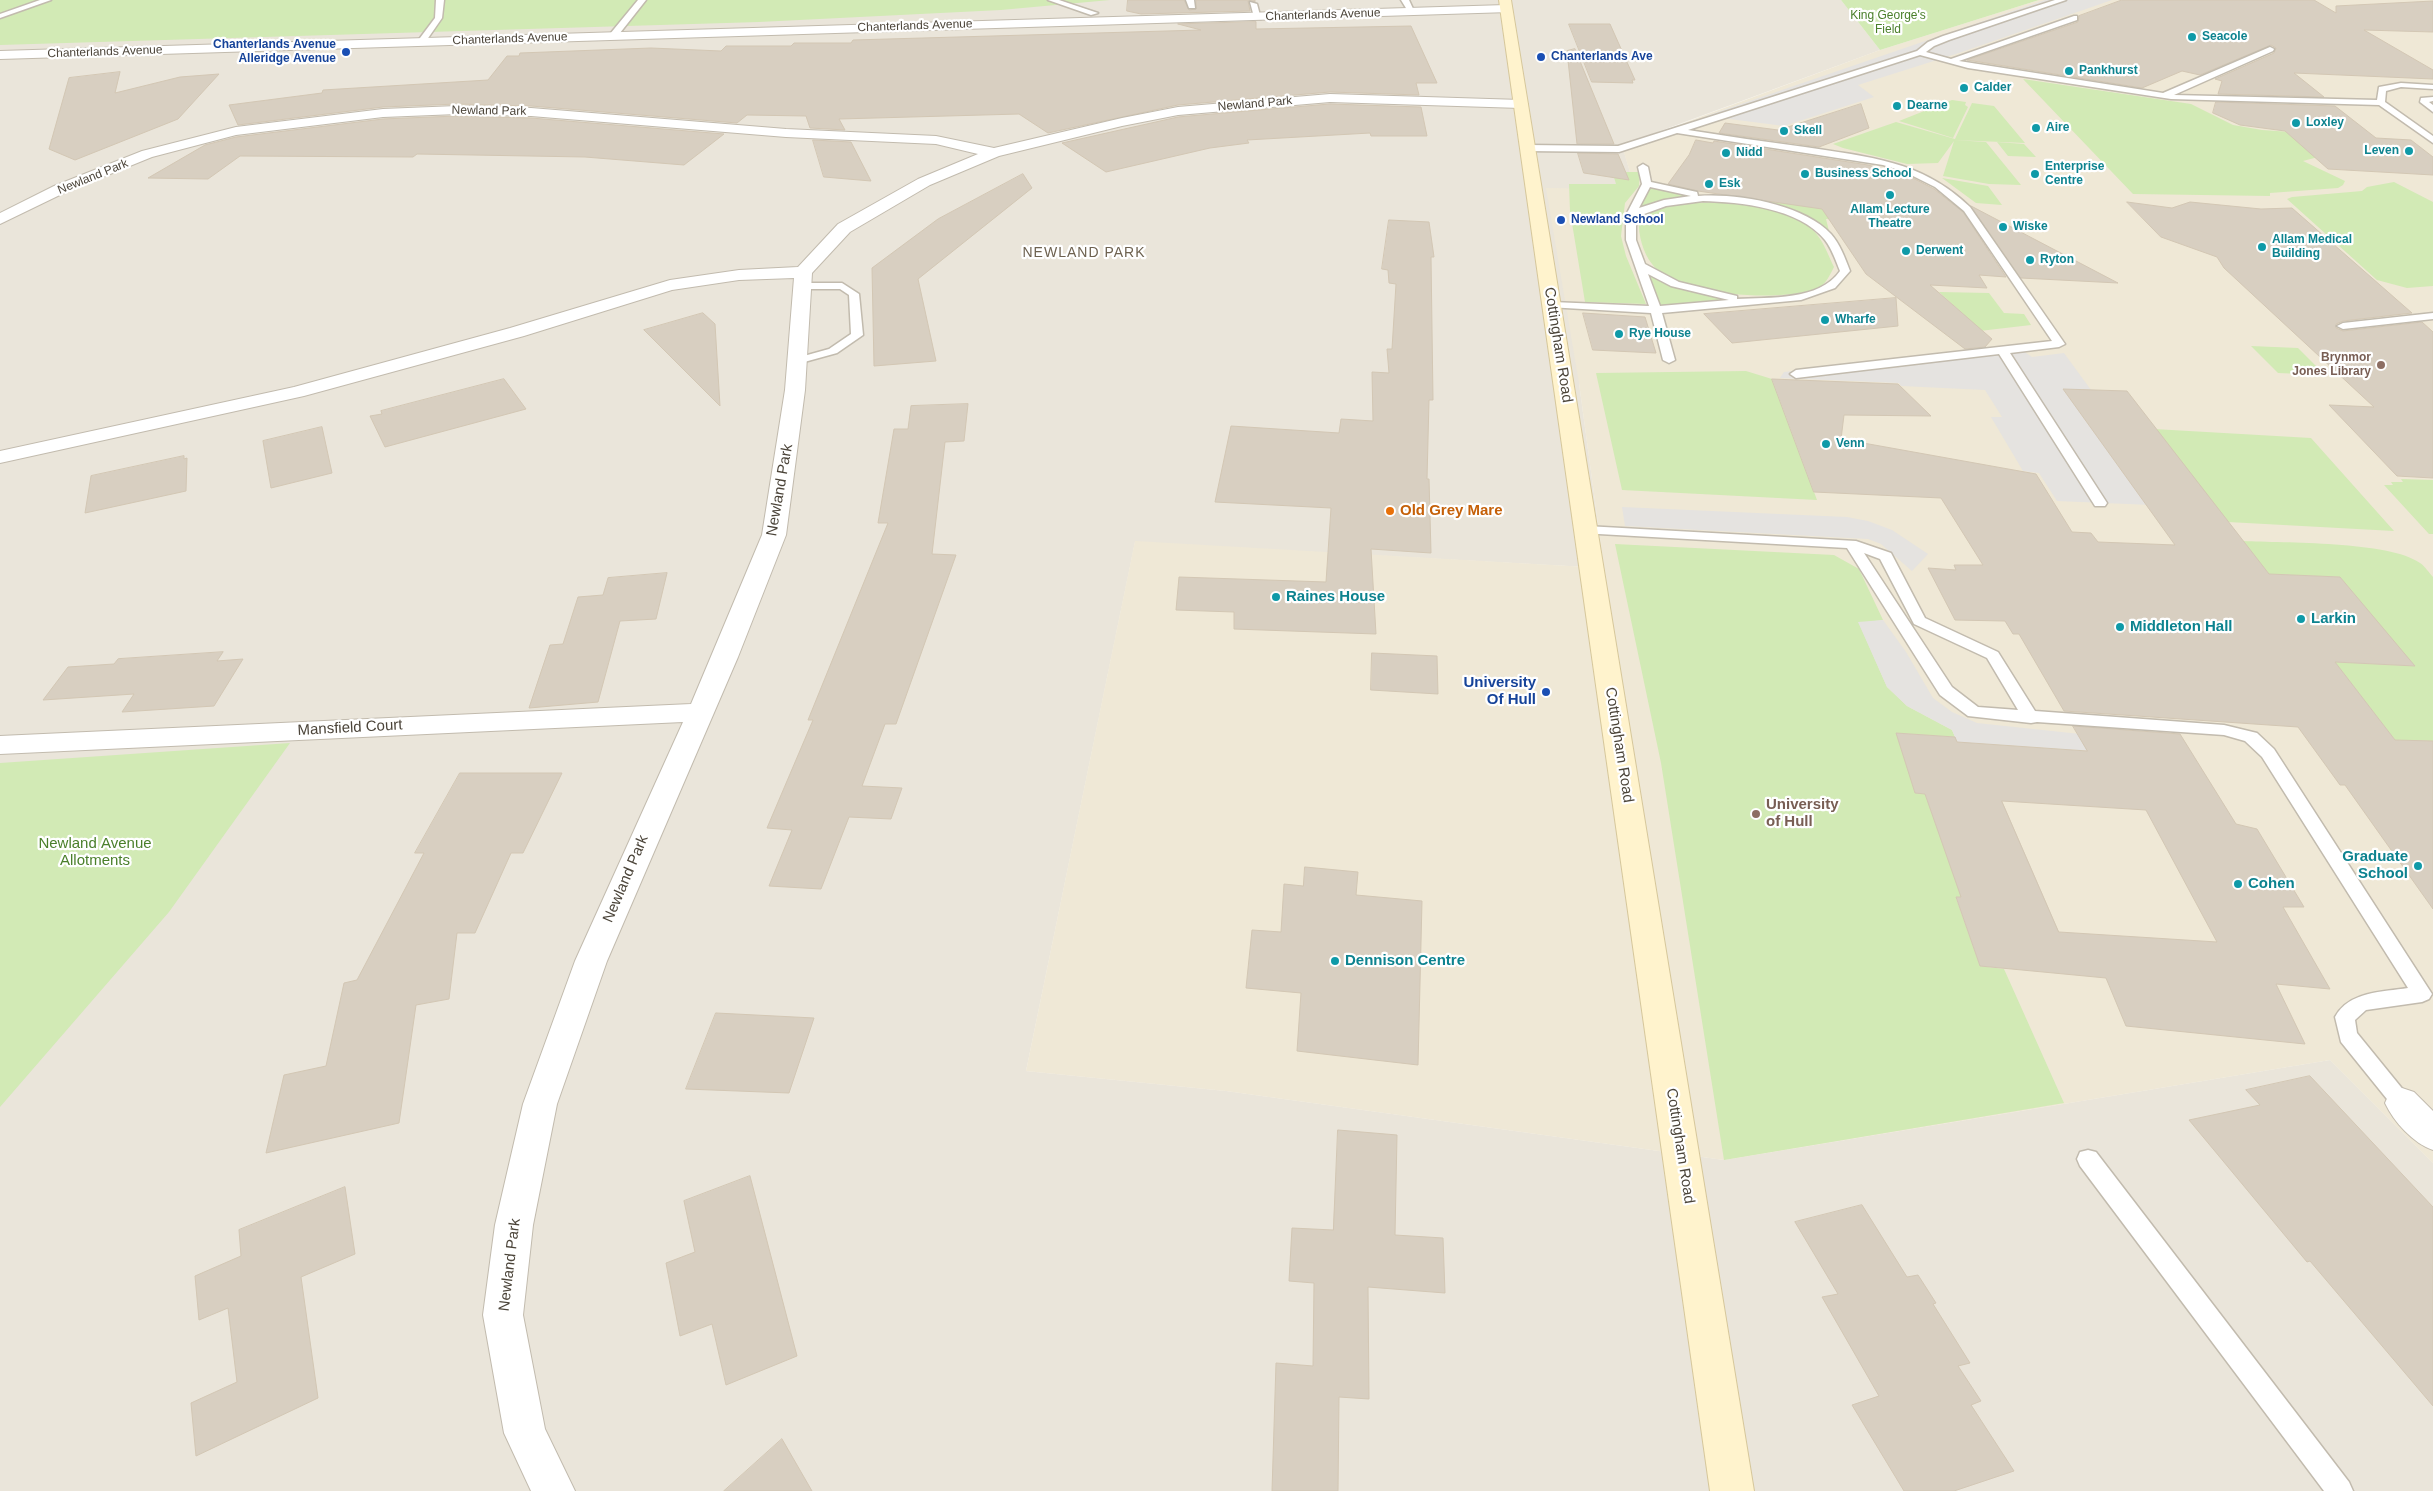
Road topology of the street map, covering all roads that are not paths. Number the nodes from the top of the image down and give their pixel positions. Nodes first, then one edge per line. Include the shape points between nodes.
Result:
1 (47, 0) edge
2 (440, 0) edge
3 (642, 0) edge
4 (1054, 0) edge
5 (1404, 0) edge
6 (2062, 0) edge
7 (1191, 3) edge
8 (1253, 4) dead end
9 (1506, 4) edge
10 (1227, 5) dead end
11 (2038, 7) junction
12 (1412, 11) junction
13 (1094, 13) junction
14 (0, 16) edge
15 (1258, 18) junction
16 (1020, 22) junction
17 (614, 36) junction
18 (421, 42) junction
19 (2270, 49) dead end
20 (1920, 53) junction
21 (0, 55) edge
22 (1952, 61) junction
23 (2433, 87) edge
24 (2164, 96) junction
25 (2433, 99) edge
26 (2381, 103) junction
27 (1521, 104) junction
28 (2433, 109) edge
29 (1676, 131) junction
30 (2433, 140) edge
31 (1527, 148) junction
32 (994, 153) junction
33 (1642, 167) dead end
34 (1647, 184) junction
35 (1714, 198) junction
36 (1631, 215) junction
37 (0, 219) edge
38 (1641, 266) junction
39 (803, 279) junction
40 (1772, 300) junction
41 (1552, 305) junction
42 (1656, 310) junction
43 (2433, 316) edge
44 (2344, 326) dead end
45 (2003, 351) junction
46 (1669, 360) dead end
47 (797, 361) junction
48 (1796, 374) dead end
49 (0, 457) edge
50 (2100, 503) dead end
51 (1586, 530) junction
52 (1851, 544) junction
53 (701, 712) junction
54 (2031, 718) junction
55 (0, 745) edge
56 (2428, 994) edge
57 (2402, 1103) joint
58 (2433, 1135) edge
59 (2088, 1158) dead end
60 (552, 1491) edge
61 (1732, 1491) edge
62 (2340, 1491) edge

1 - 14 lane
2 - 18 lane via 442,7 437,22
3 - 17 lane
4 - 13 lane
5 - 12 lane
6 - 11 lane
7 - 10 street, Chanterlands Avenue
7 - 13 street, Chanterlands Avenue
8 - 15 lane
9 - 12 street, Chanterlands Avenue
9 - 27 main road, Cottingham Road
11 - 20 lane via 1946,38
11 - 22 lane via 2074,18
12 - 15 street, Chanterlands Avenue
13 - 16 street, Chanterlands Avenue
15 - 16 street, Chanterlands Avenue
16 - 17 street, Chanterlands Avenue
17 - 18 street, Chanterlands Avenue
18 - 21 street, Chanterlands Avenue
19 - 24 lane
20 - 22 lane
20 - 29 lane
22 - 24 lane
23 - 26 lane via 2401,85 2382,89
24 - 26 lane
25 - 28 lane via 2424,102
26 - 30 lane
27 - 31 main road, Cottingham Road
27 - 32 street, Newland Park via 1330,98 1247,104 1150,116
29 - 31 lane via 1620,149
29 - 45 lane via 1884,162 1908,169 1950,192 1967,209 2059,344
31 - 41 main road, Cottingham Road
32 - 37 street, Newland Park via 936,140 768,132 531,112 383,113 236,131 148,154
32 - 39 street, Newland Park via 924,182 844,228
33 - 34 lane
34 - 35 lane
34 - 36 lane
35 - 36 lane via 1665,202
35 - 40 lane via 1789,213 1826,235 1839,257 1845,271 1839,281 1823,291
36 - 38 lane via 1631,240
38 - 40 lane via 1693,290 1741,300
38 - 42 lane
39 - 47 street, Newland Park
39 - 47 lane via 842,286 854,294 857,335 833,351
39 - 49 street via 739,275 670,285 516,332 297,392
40 - 42 lane
41 - 42 lane
41 - 51 main road, Cottingham Road
42 - 46 lane
43 - 44 lane
45 - 48 lane
45 - 50 lane
47 - 53 street, Newland Park via 774,535
51 - 52 lane
51 - 61 main road, Cottingham Road
52 - 54 lane via 1886,556 1919,621 1993,655
52 - 54 lane via 1946,691 1974,712
53 - 55 street, Mansfield Court
53 - 60 street, Newland Park via 588,970 540,1104 514,1225 503,1315 525,1433
54 - 56 lane via 2224,730 2251,737 2268,753
56 - 57 lane via 2361,1003 2345,1017 2348,1036
57 - 58 street
59 - 62 lane

